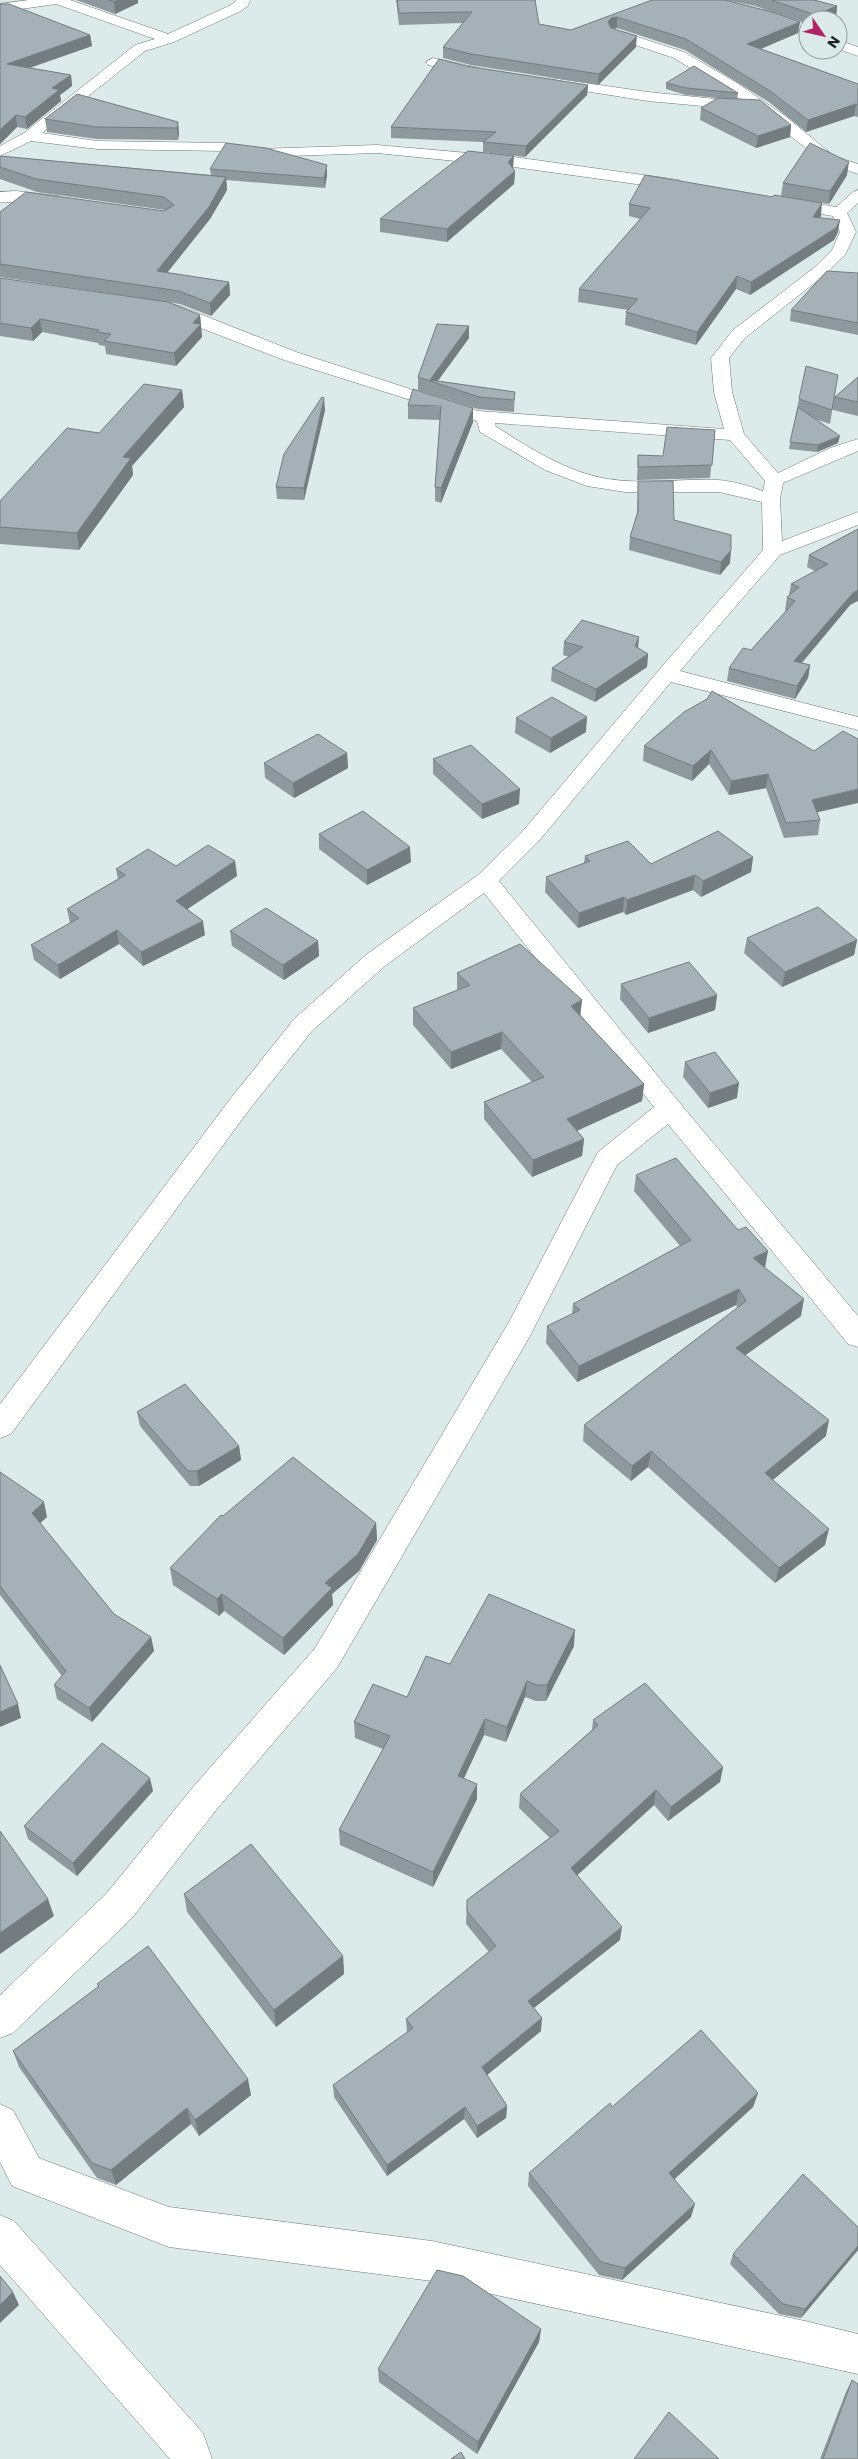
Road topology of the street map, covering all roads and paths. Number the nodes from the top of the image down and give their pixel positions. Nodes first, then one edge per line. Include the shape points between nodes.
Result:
1 (0, 0) edge
2 (58, 0) edge
3 (243, 0) edge
4 (706, 0) edge
5 (0, 8) edge
6 (798, 27) edge
7 (616, 34) edge
8 (169, 40) junction
9 (433, 62) dead end
10 (489, 73) edge
11 (537, 80) edge
12 (763, 107) junction
13 (28, 136) junction
14 (0, 152) edge
15 (858, 169) edge
16 (694, 187) edge
17 (858, 195) edge
18 (0, 197) edge
19 (771, 200) edge
20 (70, 203) edge
21 (839, 212) junction
22 (146, 306) edge
23 (476, 416) junction
24 (735, 435) junction
25 (858, 445) edge
26 (774, 480) junction
27 (771, 499) junction
28 (858, 518) edge
29 (773, 551) junction
30 (666, 674) junction
31 (858, 724) edge
32 (486, 880) junction
33 (670, 1109) junction
34 (858, 1336) edge
35 (0, 1426) edge
36 (0, 2020) edge
37 (0, 2123) edge
38 (0, 2235) edge
39 (858, 2354) edge
40 (191, 2459) edge

1 - 5 street
2 - 5 street
2 - 8 street
3 - 8 street via 236,8
4 - 6 street
7 - 12 street via 679,55
8 - 13 street via 140,48
9 - 10 street
11 - 12 street via 618,94
12 - 15 street via 830,159
13 - 14 street
13 - 16 street via 97,145 225,147 257,153 377,149 514,162
17 - 21 street
18 - 20 street
19 - 21 street
21 - 24 street via 848,232 839,252 821,270 739,334 720,358 723,392
22 - 23 street via 174,310 290,356
23 - 24 street
23 - 27 street via 486,418 486,428 532,456 594,482 620,486 721,486
24 - 26 street
25 - 26 street via 839,448 789,476
26 - 27 street
27 - 29 street
28 - 29 street
29 - 30 street
30 - 31 street
30 - 32 street via 530,837
32 - 33 street
32 - 35 street via 376,960 303,1025 240,1104
33 - 34 street
33 - 36 street via 607,1159 520,1328 326,1658 205,1798 119,1906
37 - 39 street via 26,2172 169,2227 432,2261
38 - 40 street via 188,2448

